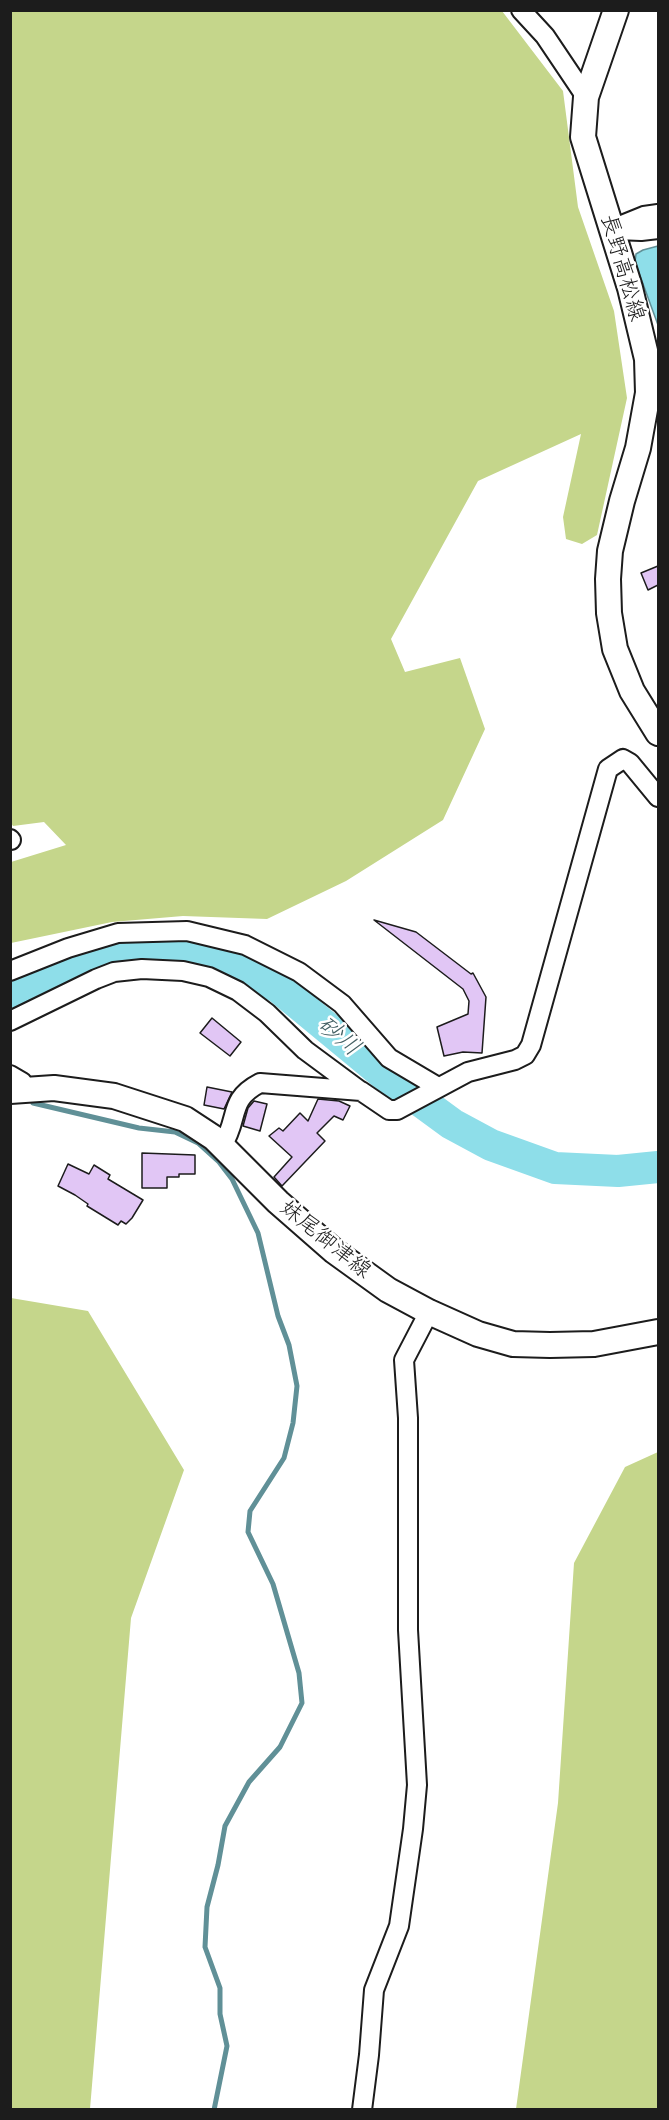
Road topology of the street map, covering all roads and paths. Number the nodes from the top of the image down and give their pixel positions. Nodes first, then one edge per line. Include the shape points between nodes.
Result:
1 (521, 10) edge
2 (616, 10) edge
3 (586, 97) junction
4 (658, 214) edge
5 (612, 229) junction
6 (658, 229) edge
7 (658, 733) edge
8 (658, 797) edge
9 (10, 972) edge
10 (10, 1022) edge
11 (16, 1085) edge
12 (438, 1087) junction
13 (361, 1091) junction
14 (222, 1146) junction
15 (429, 1312) junction
16 (658, 1332) edge
17 (362, 2109) edge

1 - 3 street via 545,36
2 - 3 main road, 長野高松線
3 - 5 main road, 長野高松線 via 583,136
4 - 5 street
5 - 6 street
5 - 7 main road, 長野高松線 via 647,359 648,393 638,448 610,551 609,614 615,649 632,691
8 - 12 street via 624,759 608,769 531,1045 525,1055 515,1060 468,1072
9 - 12 street via 118,933 187,931 245,945 298,972 342,1004 389,1058
10 - 13 street via 114,972 183,971 209,977 238,991 305,1050
11 - 14 main road, 妹尾御津線 via 114,1096 185,1119
12 - 13 street via 397,1110 388,1110
13 - 14 street via 260,1083 241,1096 231,1132
14 - 15 main road, 妹尾御津線 via 333,1251 388,1290
15 - 16 main road, 妹尾御津線 via 478,1334 513,1344 594,1344
15 - 17 street via 404,1360 408,1418 408,1630 417,1785 399,1926 374,1990

